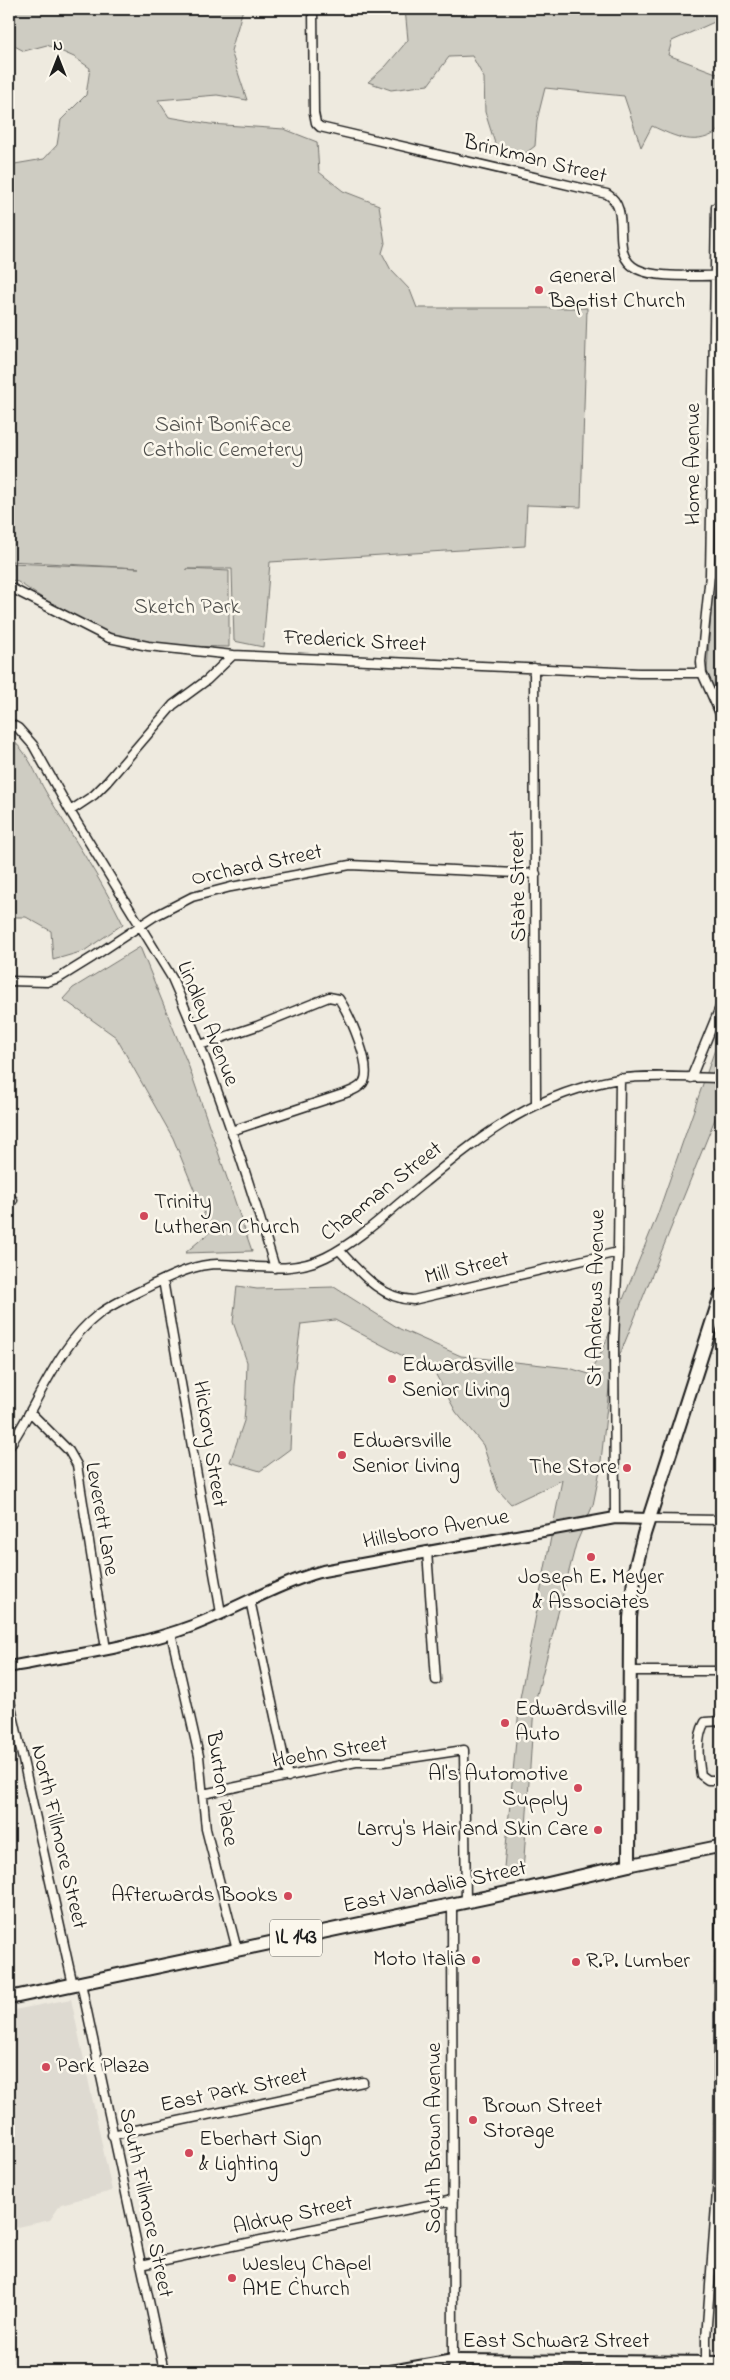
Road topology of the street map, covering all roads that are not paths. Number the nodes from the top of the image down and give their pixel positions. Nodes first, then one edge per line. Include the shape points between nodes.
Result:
1 (313, 9) edge
2 (716, 207) dead end
3 (718, 276) edge
4 (9, 587) edge
5 (233, 654) junction
6 (534, 668) junction
7 (702, 673) junction
8 (721, 716) edge
9 (9, 723) edge
10 (70, 811) junction
11 (536, 874) junction
12 (139, 925) junction
13 (9, 981) edge
14 (721, 1005) edge
15 (200, 1046) junction
16 (620, 1078) junction
17 (691, 1078) junction
18 (721, 1078) edge
19 (536, 1104) junction
20 (231, 1132) junction
21 (339, 1250) junction
22 (618, 1252) junction
23 (275, 1268) junction
24 (163, 1280) junction
25 (721, 1295) edge
26 (30, 1412) junction
27 (9, 1447) edge
28 (615, 1518) junction
29 (649, 1519) junction
30 (721, 1520) edge
31 (427, 1551) junction
32 (250, 1600) junction
33 (221, 1613) junction
34 (171, 1633) junction
35 (106, 1649) junction
36 (9, 1667) edge
37 (629, 1671) junction
38 (721, 1671) edge
39 (436, 1680) dead end
40 (9, 1697) edge
41 (721, 1721) edge
42 (288, 1777) junction
43 (721, 1780) edge
44 (203, 1794) junction
45 (720, 1846) edge
46 (629, 1865) junction
47 (466, 1901) junction
48 (452, 1904) junction
49 (237, 1950) junction
50 (77, 1984) junction
51 (9, 1998) edge
52 (363, 2082) dead end
53 (112, 2135) junction
54 (720, 2164) edge
55 (453, 2200) junction
56 (141, 2265) junction
57 (453, 2360) junction
58 (721, 2362) edge
59 (706, 2367) edge
60 (164, 2371) edge
61 (391, 2371) edge
62 (453, 2371) edge

1 - 3 street, Brinkman Street via 314,113 318,126 607,194 616,204 623,255 630,264 648,273
2 - 3 street, Home Avenue
3 - 7 street, Home Avenue via 710,575 700,662
4 - 5 street, Frederick Street via 109,638 148,646
5 - 6 street, Frederick Street
5 - 10 street via 207,680 173,705 94,795
6 - 7 street, Frederick Street
6 - 11 street, State Street
7 - 8 street, Home Avenue
9 - 10 street, Lindley Avenue via 33,744
10 - 12 street, Lindley Avenue
11 - 12 street, Orchard Street via 371,864 336,867 192,897
11 - 19 street, State Street
12 - 13 street, Orchard Street via 59,978 47,982
12 - 15 street, Lindley Avenue via 172,978
14 - 17 street
15 - 20 street, Lindley Avenue
15 - 20 street via 329,997 340,1000 353,1028 366,1069 361,1086
16 - 17 street, Chapman Street
16 - 19 street, Chapman Street
16 - 22 street, St Andrews Avenue
17 - 18 street, Chapman Street
19 - 21 street, Chapman Street via 481,1138
20 - 23 street, Lindley Avenue
21 - 22 street, Mill Street via 384,1292 404,1300
21 - 23 street, Chapman Street via 310,1263
22 - 28 street, St Andrews Avenue via 614,1340
23 - 24 street, Chapman Street via 202,1265
24 - 26 street, Chapman Street via 100,1313 87,1324 76,1336
24 - 33 street, Hickory Street
25 - 29 main road
26 - 27 street, Chapman Street
26 - 35 street, Leverett Lane via 69,1450 77,1465
28 - 29 street, Hillsboro Avenue
28 - 31 street, Hillsboro Avenue
29 - 30 street
29 - 37 main road via 635,1570
31 - 32 street, Hillsboro Avenue via 318,1572
31 - 39 street
32 - 33 street, Hillsboro Avenue
32 - 42 street
33 - 34 street, Hillsboro Avenue
34 - 35 street, Hillsboro Avenue
34 - 44 street, Burton Place via 199,1756
35 - 36 street, Hillsboro Avenue
37 - 38 street
37 - 46 main road
40 - 50 street, North Fillmore Street
41 - 43 street via 705,1722 700,1730 699,1743 701,1775 708,1780
42 - 44 street, Hoehn Street
42 - 47 street, Hoehn Street via 356,1762 383,1762 464,1750
44 - 49 street, Burton Place via 206,1829
45 - 46 main road, East Vandalia Street / IL 143
45 - 54 street
46 - 47 main road, East Vandalia Street / IL 143
47 - 48 main road, East Vandalia Street / IL 143
48 - 49 main road, East Vandalia Street / IL 143
48 - 55 street, South Brown Avenue
49 - 50 main road, East Vandalia Street / IL 143
50 - 51 main road, East Vandalia Street / IL 143
50 - 53 street, South Fillmore Street
52 - 53 street, East Park Street
53 - 56 street, South Fillmore Street
54 - 59 street
55 - 56 street, Aldrup Street
55 - 57 street, South Brown Avenue
56 - 60 street, South Fillmore Street
57 - 59 street, East Schwarz Street
57 - 61 street, East Schwarz Street
57 - 62 street, South Brown Avenue
58 - 59 street, East Schwarz Street

